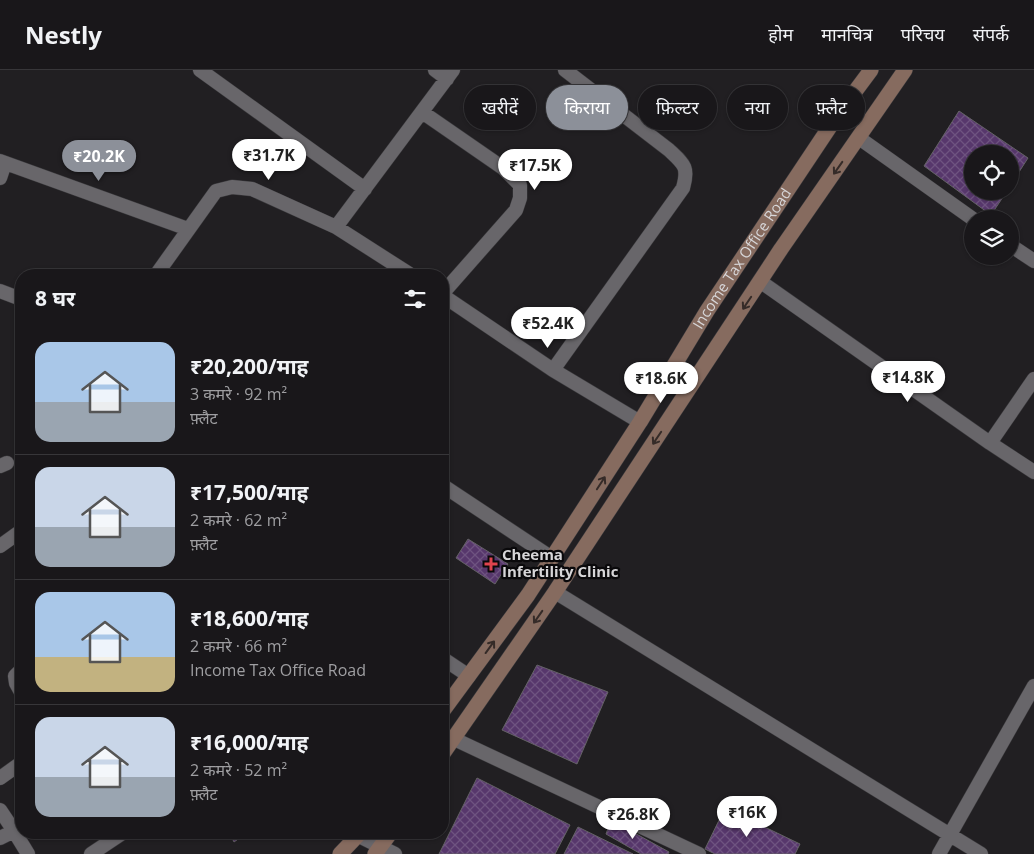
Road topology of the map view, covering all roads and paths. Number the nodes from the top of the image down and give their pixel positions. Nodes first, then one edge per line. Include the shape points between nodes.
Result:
1 (200, 70) edge
2 (435, 70) edge
3 (565, 70) edge
4 (871, 70) edge
5 (905, 70) edge
6 (450, 74) edge
7 (422, 112) junction
8 (859, 138) junction
9 (2, 162) edge
10 (0, 178) edge
11 (365, 189) junction
12 (964, 213) edge
13 (336, 227) junction
14 (188, 229) junction
15 (1019, 251) edge
16 (1034, 262) edge
17 (160, 269) edge
18 (402, 269) edge
19 (761, 282) junction
20 (449, 287) edge
21 (0, 291) edge
22 (15, 296) edge
23 (449, 300) edge
24 (553, 370) junction
25 (1034, 379) edge
26 (640, 422) junction
27 (990, 443) junction
28 (1034, 472) edge
29 (449, 490) edge
30 (582, 512) junction
31 (601, 522) junction
32 (15, 535) edge
33 (0, 546) edge
34 (552, 558) junction
35 (555, 592) junction
36 (449, 663) edge
37 (469, 676) junction
38 (1034, 686) edge
39 (449, 703) edge
40 (452, 738) junction
41 (449, 743) edge
42 (15, 767) edge
43 (0, 778) edge
44 (0, 810) edge
45 (14, 831) joint
46 (950, 835) junction
47 (0, 838) edge
48 (19, 839) edge
49 (114, 839) edge
50 (355, 839) edge
51 (367, 839) edge
52 (389, 839) edge
53 (384, 852) edge
54 (28, 854) edge
55 (91, 854) edge
56 (340, 854) edge
57 (699, 854) edge
58 (939, 854) edge
59 (981, 854) edge

1 - 11 street
2 - 6 street
3 - 24 street via 668,150 683,164 687,174 683,188
4 - 26 main road, Income Tax Office Road via 707,311
5 - 8 main road
6 - 7 street
7 - 11 street
7 - 20 street via 503,168 520,185 516,210
8 - 12 street
8 -> 19 main road
9 - 10 street
9 - 14 street
11 - 13 street
13 - 14 street via 252,189 232,187 216,191
13 - 18 street
14 - 17 street
15 - 16 street
19 - 27 street
19 -> 31 main road
21 - 22 street
23 - 24 street
24 - 26 street
25 - 27 street
30 -> 26 main road, Income Tax Office Road
27 - 28 street
29 - 34 street
30 - 31 main road
30 - 34 main road, Income Tax Office Road
31 - 35 main road
32 - 33 street
37 -> 34 main road, Income Tax Office Road
35 -> 40 main road
35 - 46 street
36 - 37 street
37 - 39 main road, Income Tax Office Road
38 - 46 street
40 - 41 main road
40 - 57 street
42 - 43 street
44 - 45 street
45 - 47 street
46 - 58 street
46 - 59 street
48 - 54 street
49 - 55 street
50 - 56 main road
51 - 53 street
52 - 53 main road

